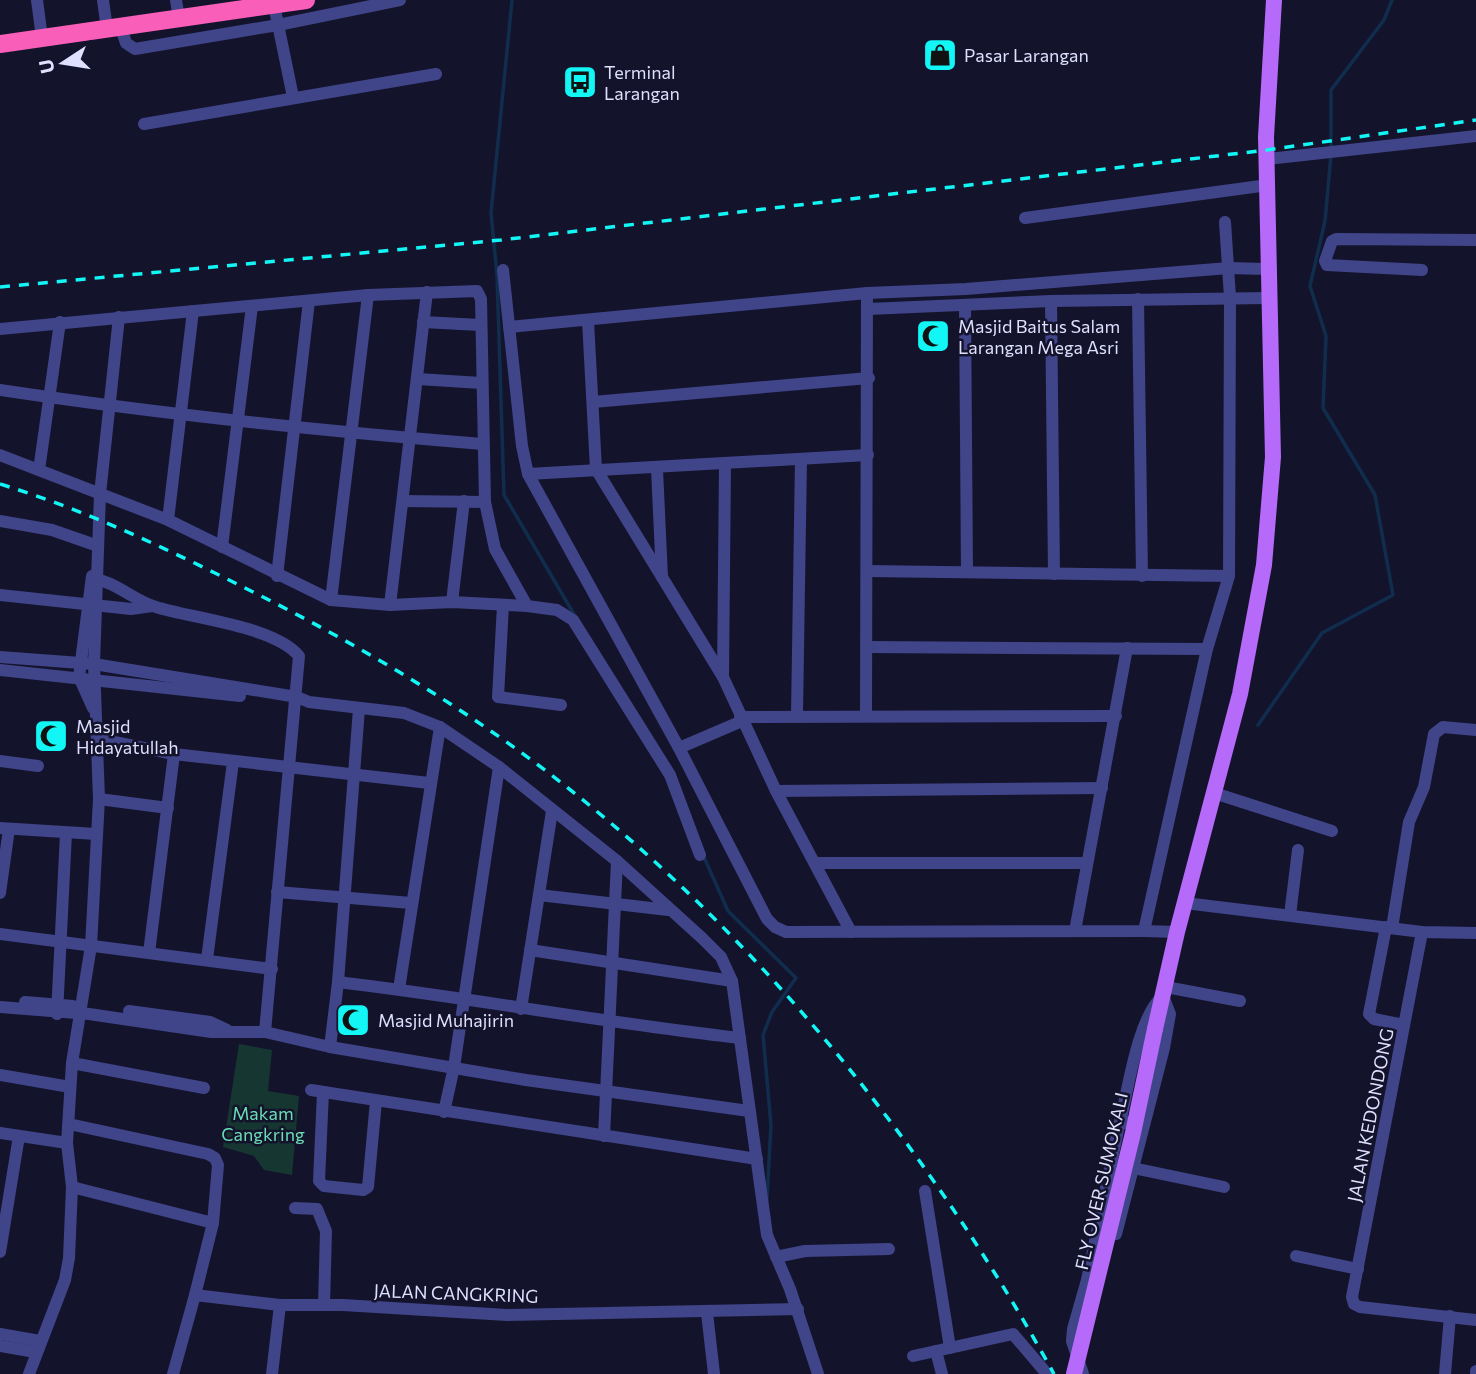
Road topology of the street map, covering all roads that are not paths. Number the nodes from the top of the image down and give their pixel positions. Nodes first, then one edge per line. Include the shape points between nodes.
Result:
1 (37, 0) edge
2 (103, 0) edge
3 (176, 0) edge
4 (306, 0) edge
5 (400, 0) edge
6 (1274, 0) edge
7 (259, 5) edge
8 (178, 18) junction
9 (274, 26) junction
10 (114, 28) junction
11 (42, 38) junction
12 (0, 44) edge
13 (436, 74) dead end
14 (289, 98) junction
15 (144, 124) dead end
16 (1476, 136) edge
17 (1268, 159) junction
18 (1268, 185) junction
19 (1025, 218) dead end
20 (1226, 222) dead end
21 (1476, 240) edge
22 (1229, 268) junction
23 (1266, 269) junction
24 (503, 270) dead end
25 (1422, 270) dead end
26 (1105, 278) junction
27 (427, 292) junction
28 (867, 293) junction
29 (368, 295) junction
30 (1230, 297) junction
31 (1268, 298) junction
32 (1138, 299) junction
33 (1051, 300) junction
34 (1105, 300) junction
35 (309, 301) junction
36 (965, 305) junction
37 (252, 306) junction
38 (868, 309) junction
39 (192, 311) junction
40 (123, 317) junction
41 (588, 321) junction
42 (60, 322) junction
43 (423, 322) junction
44 (480, 325) junction
45 (509, 327) junction
46 (0, 329) edge
47 (869, 378) junction
48 (418, 379) junction
49 (481, 383) junction
50 (0, 390) edge
51 (50, 398) junction
52 (593, 402) junction
53 (115, 407) junction
54 (182, 413) junction
55 (239, 420) junction
56 (296, 428) junction
57 (353, 433) junction
58 (410, 438) junction
59 (482, 443) junction
60 (0, 455) edge
61 (868, 455) junction
62 (800, 459) junction
63 (725, 464) junction
64 (596, 469) junction
65 (657, 469) junction
66 (39, 470) junction
67 (528, 474) junction
68 (103, 499) junction
69 (403, 501) junction
70 (464, 501) junction
71 (485, 502) junction
72 (169, 520) junction
73 (0, 521) edge
74 (98, 546) junction
75 (222, 547) junction
76 (867, 571) junction
77 (967, 572) junction
78 (1054, 573) junction
79 (277, 576) junction
80 (1142, 576) junction
81 (1229, 576) junction
82 (95, 579) junction
83 (663, 579) junction
84 (0, 595) edge
85 (331, 600) junction
86 (452, 602) junction
87 (92, 604) junction
88 (390, 605) junction
89 (152, 606) junction
90 (503, 606) junction
91 (527, 606) junction
92 (867, 647) junction
93 (1127, 648) junction
94 (1207, 649) junction
95 (0, 657) edge
96 (94, 664) junction
97 (0, 670) edge
98 (80, 670) junction
99 (723, 677) junction
100 (95, 678) junction
101 (205, 686) junction
102 (300, 701) junction
103 (561, 705) dead end
104 (359, 709) junction
105 (95, 712) junction
106 (797, 715) junction
107 (866, 716) junction
108 (1116, 716) junction
109 (741, 719) junction
110 (440, 727) junction
111 (1476, 730) edge
112 (99, 739) junction
113 (679, 748) junction
114 (174, 754) junction
115 (0, 761) edge
116 (233, 762) junction
117 (38, 766) dead end
118 (289, 767) junction
119 (499, 767) junction
120 (353, 772) junction
121 (429, 783) junction
122 (1102, 788) junction
123 (776, 791) junction
124 (1214, 793) junction
125 (99, 799) junction
126 (168, 808) junction
127 (552, 811) junction
128 (4, 829) edge
129 (1332, 831) dead end
130 (66, 833) junction
131 (96, 834) junction
132 (1298, 850) dead end
133 (701, 855) dead end
134 (617, 861) junction
135 (816, 863) junction
136 (1087, 863) junction
137 (277, 892) junction
138 (0, 893) edge
139 (538, 895) junction
140 (343, 896) junction
141 (411, 903) junction
142 (1185, 903) junction
143 (616, 904) junction
144 (668, 910) junction
145 (1290, 915) junction
146 (1389, 927) junction
147 (1075, 931) junction
148 (1144, 931) junction
149 (1177, 932) junction
150 (1422, 932) junction
151 (851, 933) junction
152 (1476, 933) edge
153 (0, 934) edge
154 (63, 942) junction
155 (91, 946) junction
156 (530, 950) junction
157 (149, 953) junction
158 (207, 959) junction
159 (614, 961) junction
160 (272, 969) junction
161 (732, 981) junction
162 (338, 982) junction
163 (400, 989) junction
164 (1164, 992) junction
165 (463, 998) junction
166 (0, 999) edge
167 (1240, 1001) dead end
168 (0, 1007) edge
169 (521, 1009) junction
170 (57, 1010) junction
171 (80, 1010) junction
172 (610, 1023) junction
173 (1404, 1025) junction
174 (265, 1032) junction
175 (740, 1038) junction
176 (330, 1047) junction
177 (72, 1063) junction
178 (454, 1067) junction
179 (0, 1075) edge
180 (70, 1087) junction
181 (204, 1088) dead end
182 (605, 1092) junction
183 (376, 1101) junction
184 (749, 1111) junction
185 (444, 1112) junction
186 (1120, 1122) junction
187 (69, 1125) junction
188 (0, 1133) edge
189 (1142, 1133) junction
190 (19, 1136) junction
191 (604, 1136) junction
192 (67, 1143) junction
193 (757, 1159) junction
194 (1133, 1168) junction
195 (1224, 1186) dead end
196 (72, 1187) junction
197 (925, 1191) dead end
198 (5, 1194) edge
199 (295, 1208) dead end
200 (213, 1223) junction
201 (889, 1249) dead end
202 (0, 1252) edge
203 (1296, 1256) dead end
204 (778, 1257) junction
205 (1358, 1269) junction
206 (195, 1295) junction
207 (280, 1305) junction
208 (324, 1305) junction
209 (798, 1309) junction
210 (707, 1312) junction
211 (1450, 1316) junction
212 (1476, 1320) edge
213 (0, 1334) edge
214 (0, 1346) edge
215 (38, 1346) junction
216 (950, 1348) junction
217 (936, 1351) junction
218 (914, 1356) dead end
219 (29, 1374) edge
220 (173, 1374) edge
221 (272, 1374) edge
222 (714, 1374) edge
223 (818, 1374) edge
224 (942, 1374) edge
225 (1047, 1374) edge
226 (1074, 1374) edge
227 (1445, 1374) edge

1 - 11 street
2 - 10 street
3 - 8 street
4 - 7 highway
5 - 9 street
6 - 17 main road, FLY OVER SUMOKALI via 1266,116
7 - 8 highway
7 - 9 street
8 - 10 highway
9 - 10 street via 135,49
9 - 14 street
10 - 11 highway
11 - 12 highway
13 - 14 street
14 - 15 street
16 - 17 street
17 - 18 main road, FLY OVER SUMOKALI
18 - 19 street
18 - 23 main road, FLY OVER SUMOKALI
20 - 22 street
21 - 25 street via 1336,239 1325,261 1327,265
22 - 23 street
22 - 26 street
22 - 30 street
23 - 31 main road, FLY OVER SUMOKALI
24 - 45 street
26 - 28 street
26 - 34 street
27 - 29 street
27 - 43 street
27 - 44 street via 474,290 481,299
28 - 38 street
28 - 41 street
29 - 35 street
29 - 57 street
30 - 31 street
30 - 32 street
30 - 81 street
31 - 124 main road, FLY OVER SUMOKALI via 1273,457 1264,565 1240,694
32 - 34 street
32 - 80 street
33 - 34 street
33 - 36 street
33 - 78 street
35 - 37 street
35 - 56 street
36 - 38 street
36 - 77 street
37 - 39 street
37 - 55 street
38 - 47 street
39 - 40 street
39 - 54 street
40 - 42 street
40 - 53 street
41 - 45 street
41 - 52 street
42 - 46 street
42 - 51 street
43 - 44 street
43 - 48 street
44 - 49 street
45 - 67 street
47 - 52 street
47 - 61 street
48 - 49 street
48 - 58 street
49 - 59 street
50 - 51 street
51 - 53 street
51 - 66 street
52 - 64 street
53 - 54 street
53 - 68 street
54 - 55 street
54 - 72 street
55 - 56 street
55 - 75 street
56 - 57 street
56 - 79 street
57 - 58 street
57 - 85 street
58 - 59 street
58 - 69 street
59 - 71 street
60 - 66 street
61 - 62 street
61 - 76 street
62 - 63 street
62 - 106 street
63 - 65 street
63 - 99 street
64 - 65 street
64 - 67 street
64 - 83 street
65 - 83 street
66 - 68 street
67 - 113 street
68 - 72 street
68 - 74 street
69 - 70 street
69 - 88 street
70 - 71 street
70 - 86 street
71 - 91 street via 495,549
72 - 75 street
73 - 74 street via 51,530
74 - 82 street
75 - 79 street
76 - 77 street
76 - 92 street
77 - 78 street
78 - 80 street
79 - 85 street
80 - 81 street
81 - 94 street
82 - 87 street
82 - 89 street via 133,593
83 - 99 street
84 - 87 street
85 - 88 street
86 - 88 street
86 - 90 street
87 - 89 street via 131,609
87 - 96 street
87 - 98 street
89 - 102 street via 282,643 299,656
90 - 91 street
90 - 103 street via 498,697
91 - 133 street via 557,610 573,620 670,775
92 - 93 street
92 - 107 street
93 - 94 street
93 - 108 street
94 - 148 street
95 - 98 street
96 - 98 street
96 - 100 street
96 - 101 street
97 - 98 street
98 - 100 street
98 - 105 street
99 - 109 street
100 - 101 street
100 - 105 street
101 - 102 street
102 - 104 street
102 - 118 street
104 - 110 street via 404,713
104 - 120 street
105 - 112 street
106 - 107 street
106 - 109 street
107 - 108 street
108 - 122 street
109 - 113 street
109 - 123 street
110 - 119 street
110 - 121 street
111 - 146 street via 1443,727 1434,734 1424,787 1409,822
112 - 114 street
112 - 125 street
113 - 151 street via 767,919 786,932
114 - 116 street
114 - 126 street
115 - 117 street
116 - 118 street
116 - 158 street
118 - 120 street
118 - 137 street
119 - 127 street
119 - 165 street
120 - 121 street
120 - 140 street
121 - 141 street
122 - 123 street
122 - 136 street
123 - 135 street
124 - 129 street
124 - 142 main road, FLY OVER SUMOKALI
125 - 126 street
125 - 131 street
126 - 157 street
127 - 134 street
127 - 139 street
128 - 130 street
128 - 138 street
130 - 131 street
130 - 154 street
131 - 155 street
132 - 145 street
134 - 143 street
134 - 144 street
135 - 136 street
135 - 151 street
136 - 147 street
137 - 140 street
137 - 160 street
139 - 143 street
139 - 156 street
140 - 141 street
140 - 162 street
141 - 163 street
142 - 145 street
142 - 149 main road, FLY OVER SUMOKALI
143 - 144 street
143 - 159 street
144 - 161 street via 720,957
145 - 146 street
146 - 150 street
146 - 173 street via 1369,1014
147 - 148 street
147 - 151 street
148 - 149 street
149 - 164 main road, FLY OVER SUMOKALI
150 - 152 street
150 - 173 street, JALAN KEDONDONG
153 - 154 street
154 - 155 street
154 - 170 street
155 - 157 street
155 - 171 street
156 - 159 street
156 - 169 street
157 - 158 street
158 - 160 street
159 - 161 street
159 - 172 street
160 - 174 street
161 - 175 street
162 - 163 street
162 - 176 street
163 - 165 street
164 - 167 street
164 - 186 street via 1144,1028
164 - 189 street via 1170,1014
164 - 226 main road, FLY OVER SUMOKALI, bridge
165 - 169 street
165 - 178 street
166 - 170 street
168 - 170 street
169 - 172 street
170 - 171 street
171 - 174 street via 152,1018 211,1032
171 - 177 street
172 - 175 street
172 - 182 street
173 - 205 street, JALAN KEDONDONG
174 - 176 street
175 - 184 street
176 - 178 street
177 - 180 street
177 - 181 street
178 - 182 street
178 - 185 street
179 - 180 street
180 - 187 street
182 - 184 street
182 - 191 street
183 - 183 street via 317,1091 319,1181 324,1186 368,1187
183 - 185 street
184 - 193 street
185 - 191 street
186 - 189 street via 1138,1124
186 - 194 street via 1073,1329 1072,1341 1083,1374 1087,1341
187 - 192 street
187 - 200 street via 212,1156 218,1165
188 - 190 street
189 - 194 street
190 - 192 street
190 - 198 street
191 - 193 street
192 - 196 street
193 - 204 street via 765,1222
194 - 195 street
196 - 200 street
196 - 215 street via 65,1280
197 - 216 street
198 - 202 street
199 - 208 street via 317,1209 326,1231
200 - 206 street
201 - 204 street
203 - 205 street
204 - 209 street
205 - 211 street, JALAN KEDONDONG via 1354,1304
206 - 207 street, JALAN CANGKRING
206 - 220 street
207 - 208 street, JALAN CANGKRING
207 - 221 street
208 - 210 street, JALAN CANGKRING via 507,1315
209 - 210 street, JALAN CANGKRING
209 - 223 street
210 - 222 street
211 - 212 street
211 - 227 street
213 - 215 street
214 - 215 street
215 - 219 street
216 - 217 street
216 - 225 street via 1013,1334
217 - 218 street
217 - 224 street

